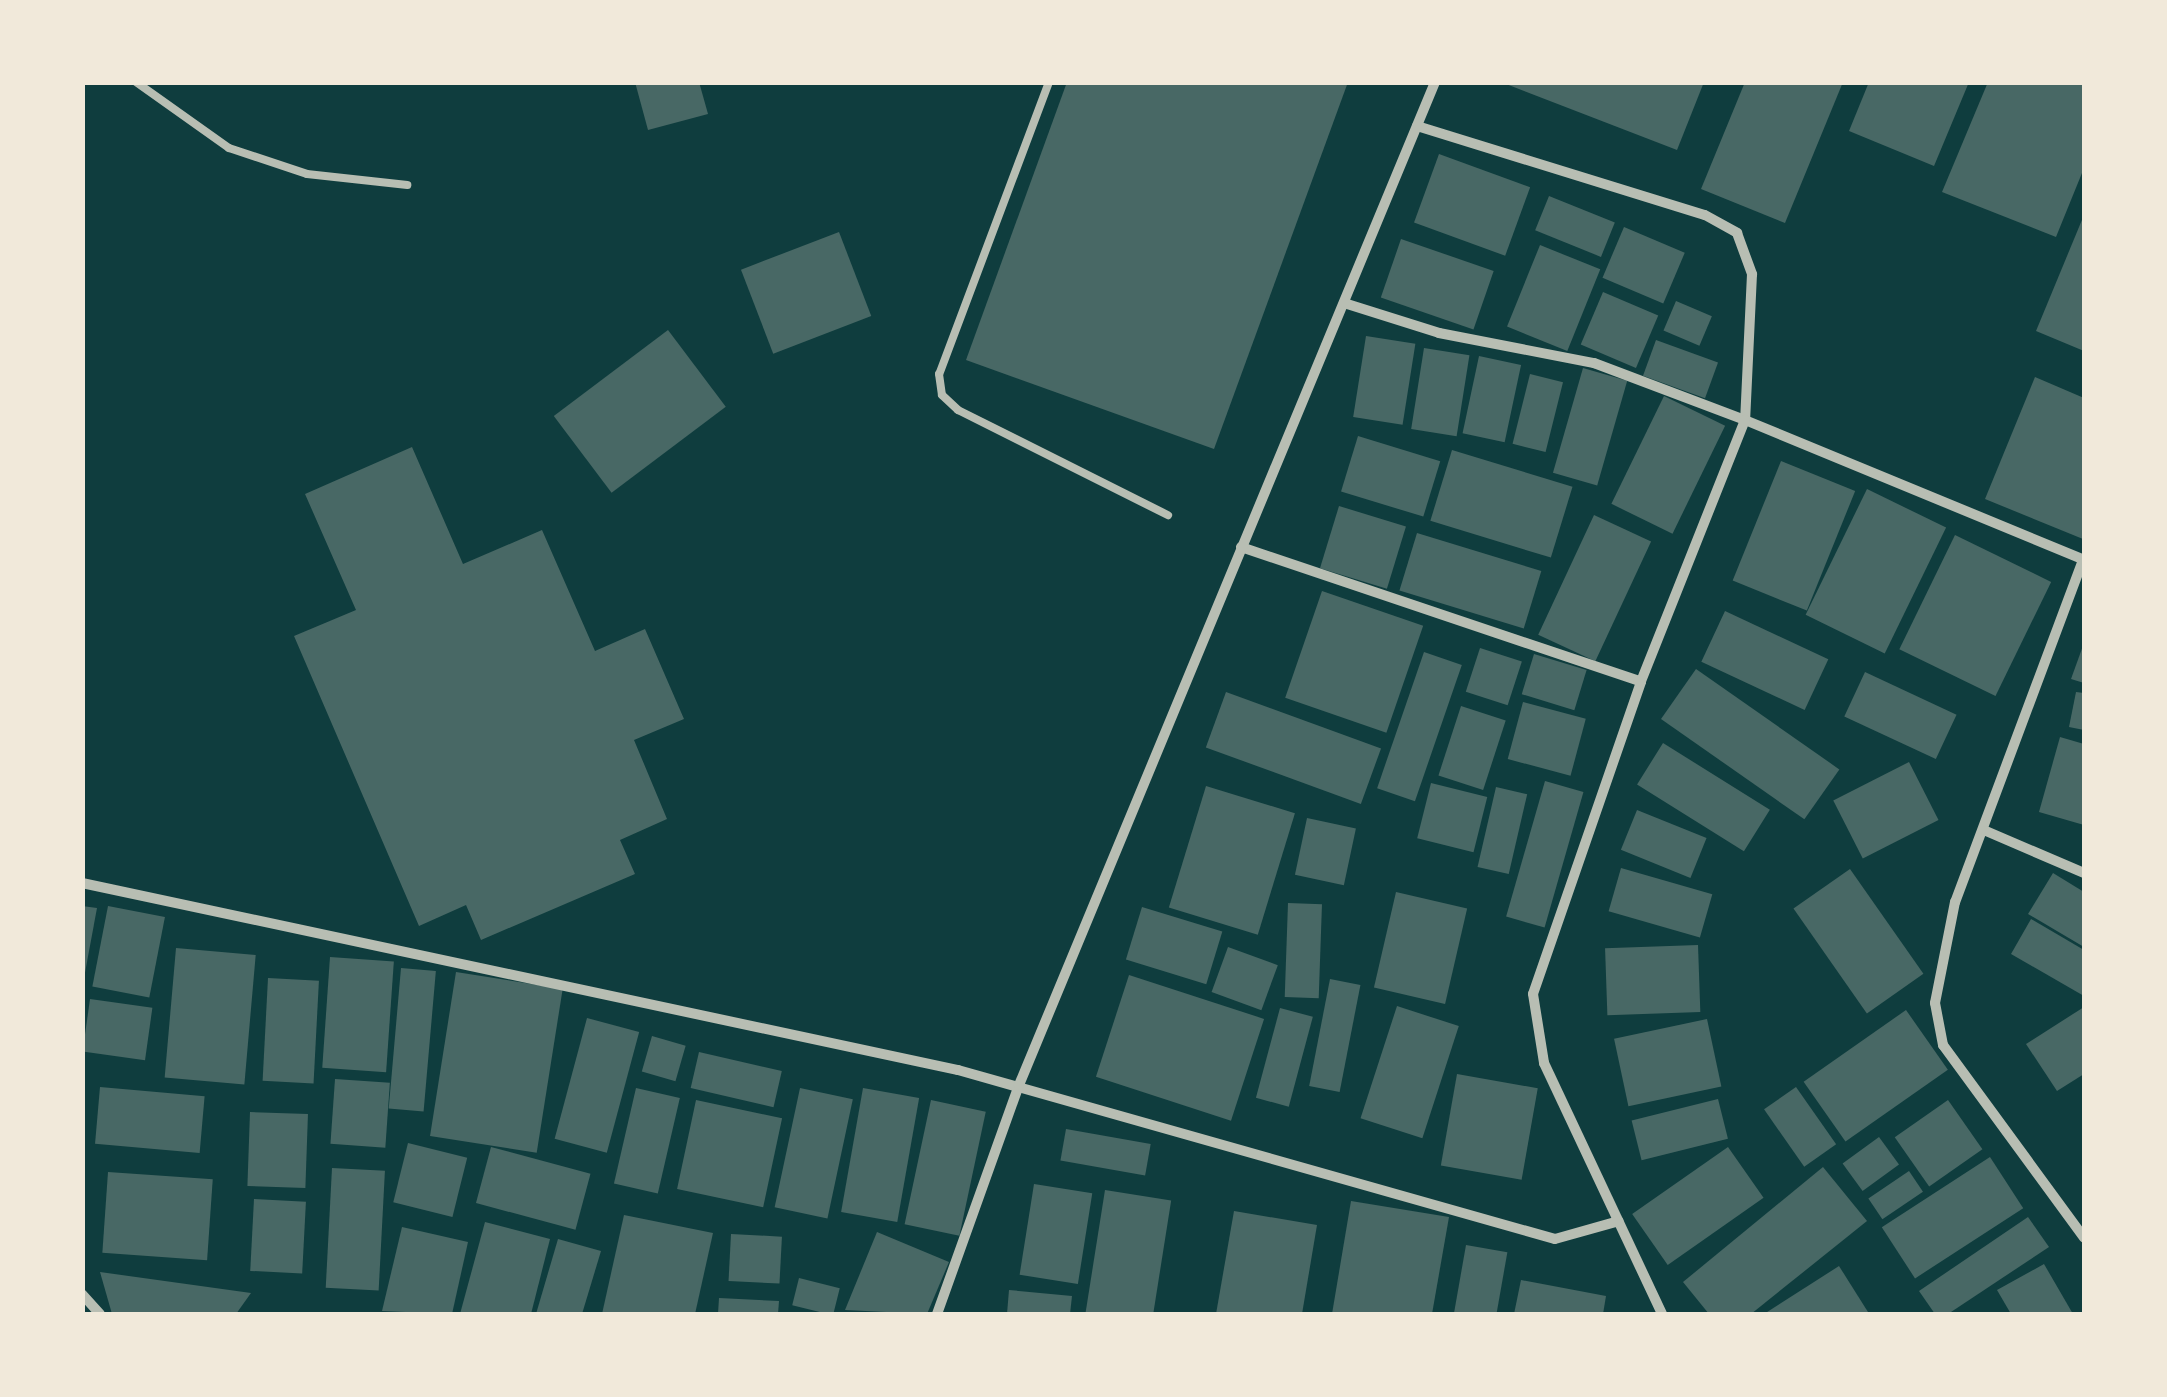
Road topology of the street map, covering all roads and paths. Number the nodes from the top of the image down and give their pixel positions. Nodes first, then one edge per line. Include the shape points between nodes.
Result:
1 (136, 82) edge
2 (1049, 82) edge
3 (1435, 82) edge
4 (1417, 126) junction
5 (407, 185) dead end
6 (1344, 303) junction
7 (1745, 420) junction
8 (1168, 515) dead end
9 (1242, 548) junction
10 (2084, 560) edge
11 (1641, 682) junction
12 (1986, 830) junction
13 (2084, 873) edge
14 (82, 883) edge
15 (1018, 1086) junction
16 (1619, 1221) junction
17 (2084, 1238) edge
18 (82, 1294) edge
19 (100, 1314) edge
20 (938, 1314) edge
21 (1662, 1314) edge

1 - 5 lane via 228,148 308,174
2 - 8 lane via 939,374 942,394 958,410
3 - 4 street
4 - 6 street
4 - 7 street via 1704,215 1737,233 1752,274
6 - 7 street via 1439,334 1594,363
6 - 9 street
7 - 10 street
7 - 11 street
9 - 11 street
9 - 15 street
10 - 12 street
11 - 16 street via 1532,994 1544,1063
12 - 13 street
12 - 17 street via 1948,936 1935,1003 1943,1045
14 - 15 street
15 - 16 street via 1555,1239
15 - 20 street
16 - 21 street
18 - 19 street

